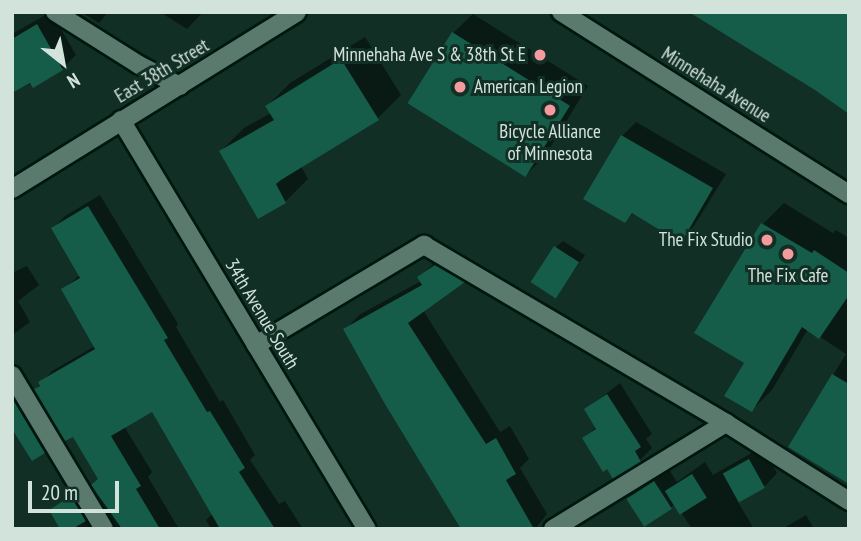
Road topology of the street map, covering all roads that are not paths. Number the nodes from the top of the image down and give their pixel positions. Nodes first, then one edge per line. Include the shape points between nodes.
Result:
1 (54, 12) edge
2 (298, 12) edge
3 (561, 12) edge
4 (180, 86) junction
5 (121, 120) junction
6 (12, 189) edge
7 (849, 194) edge
8 (256, 345) junction
9 (12, 375) edge
10 (726, 423) junction
11 (849, 501) edge
12 (104, 529) edge
13 (366, 529) edge
14 (553, 529) edge

1 - 4 street
2 - 4 street, East 38th Street
3 - 7 street, Minnehaha Avenue
4 - 5 street, East 38th Street
5 - 6 street, East 38th Street
5 - 8 street, 34th Avenue South
8 - 10 street via 424,245
8 - 13 street, 34th Avenue South
9 - 12 street
10 - 11 street
10 - 14 street

